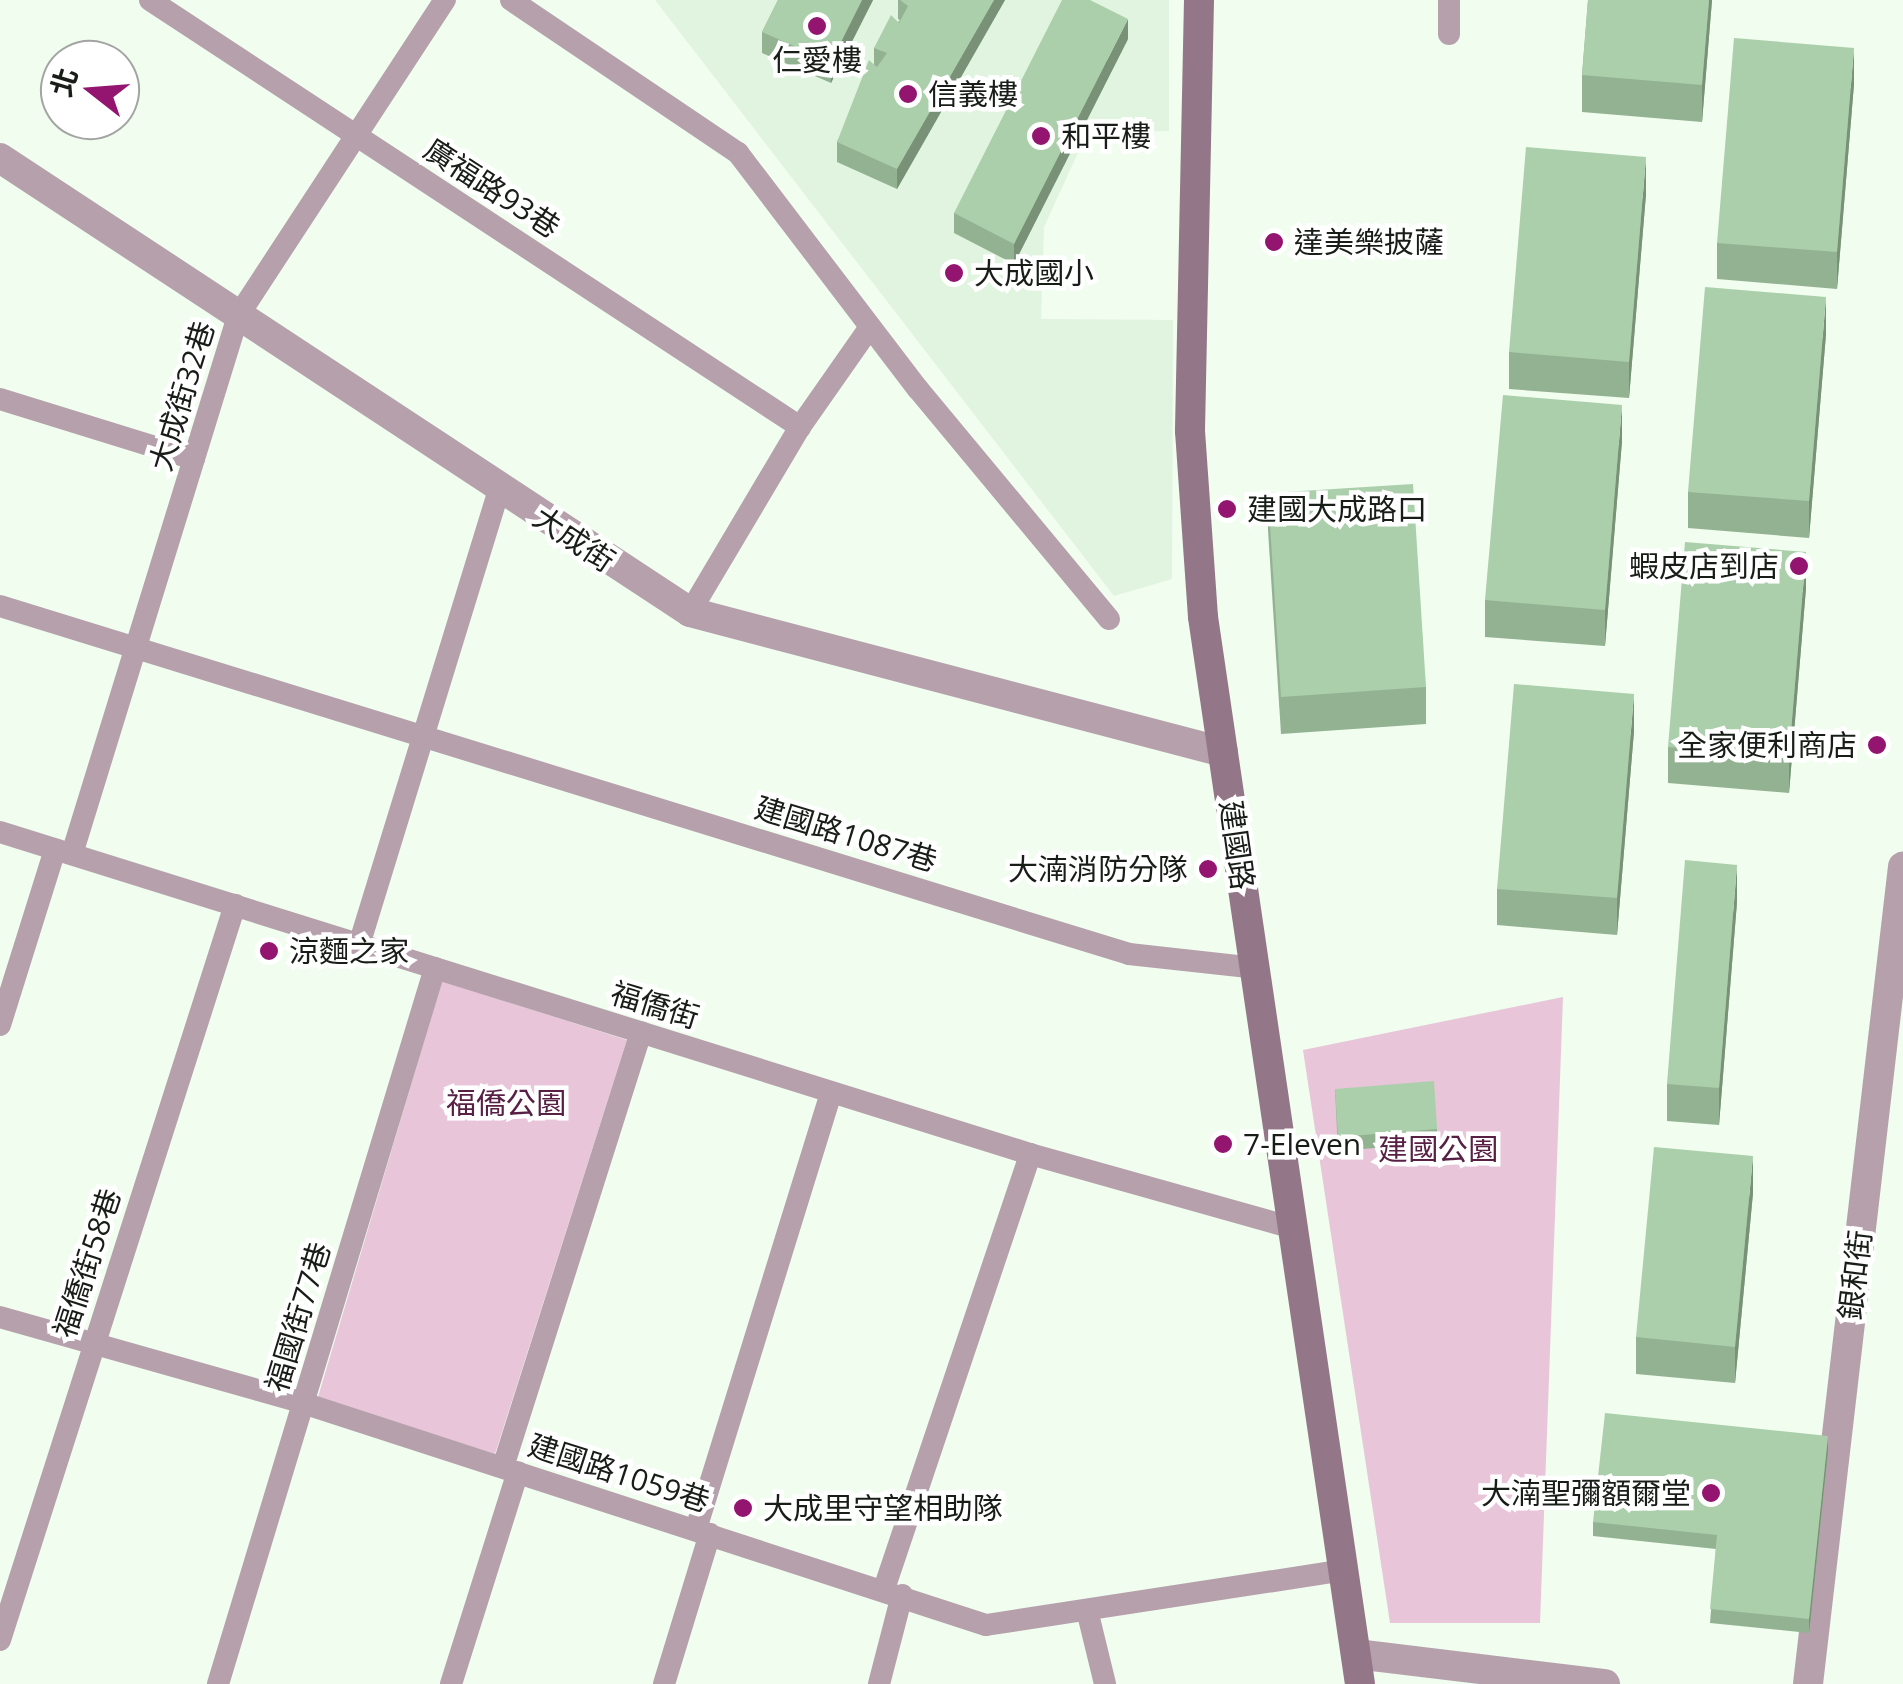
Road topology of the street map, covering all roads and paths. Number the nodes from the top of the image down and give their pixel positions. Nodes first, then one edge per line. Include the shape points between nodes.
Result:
1 (150, 0) edge
2 (445, 0) edge
3 (512, 0) edge
4 (1199, 0) edge
5 (1449, 0) edge
6 (1449, 34) dead end
7 (357, 134) junction
8 (0, 158) edge
9 (238, 316) junction
10 (870, 327) junction
11 (0, 399) edge
12 (800, 427) junction
13 (194, 460) junction
14 (499, 490) junction
15 (0, 606) edge
16 (690, 612) junction
17 (1109, 619) dead end
18 (136, 648) junction
19 (424, 736) junction
20 (1223, 752) junction
21 (0, 832) edge
22 (64, 852) junction
23 (1903, 867) edge
24 (235, 905) junction
25 (359, 944) junction
26 (435, 968) junction
27 (1255, 968) junction
28 (0, 1025) edge
29 (641, 1032) junction
30 (831, 1092) junction
31 (1030, 1154) junction
32 (1294, 1228) junction
33 (0, 1317) edge
34 (92, 1344) junction
35 (304, 1403) junction
36 (511, 1469) junction
37 (703, 1531) junction
38 (1344, 1570) junction
39 (893, 1592) junction
40 (1086, 1610) junction
41 (0, 1640) edge
42 (1358, 1669) edge
43 (218, 1684) edge
44 (450, 1684) edge
45 (664, 1684) edge
46 (880, 1684) edge
47 (1104, 1684) edge
48 (1605, 1684) edge
49 (1808, 1684) edge

1 - 7 lane, 廣福路93巷
2 - 7 lane, 大成街32巷
3 - 10 lane via 738,153
4 - 20 street, 建國路 via 1190,430 1203,617
5 - 6 lane
7 - 9 lane, 大成街32巷
7 - 12 lane, 廣福路93巷
8 - 9 street, 大成街
9 - 13 lane, 大成街32巷
9 - 14 street, 大成街
10 - 12 lane
10 - 17 lane
11 - 13 lane
12 - 16 lane
13 - 18 lane, 大成街32巷
14 - 16 street, 大成街
14 - 19 lane
15 - 18 lane, 建國路1087巷
16 - 20 street, 大成街
18 - 19 lane, 建國路1087巷
18 - 22 lane, 大成街32巷
19 - 25 lane
19 - 27 lane, 建國路1087巷 via 1129,954
20 - 27 street, 建國路
21 - 22 lane, 福僑街
22 - 24 lane, 福僑街
22 - 28 lane, 大成街32巷
23 - 49 street, 銀和街
24 - 25 lane, 福僑街
24 - 34 lane, 福僑街58巷
25 - 26 lane, 福僑街
26 - 29 lane, 福僑街
26 - 35 lane, 福國街77巷
27 - 32 street, 建國路
29 - 30 lane, 福僑街
29 - 36 lane
30 - 31 lane, 福僑街
30 - 37 lane
31 - 32 lane, 福僑街
31 - 39 lane
32 - 38 street, 建國路
33 - 34 lane, 建國路1059巷
34 - 35 lane, 建國路1059巷
34 - 41 lane, 福僑街58巷
35 - 36 lane, 建國路1059巷
35 - 43 lane, 福國街77巷
36 - 37 lane, 建國路1059巷
36 - 44 lane
37 - 39 lane, 建國路1059巷
37 - 45 lane
38 - 40 lane, 建國路1059巷
38 - 42 street, 建國路
39 - 40 lane, 建國路1059巷 via 986,1625
39 - 46 lane
40 - 47 lane
42 - 48 street

